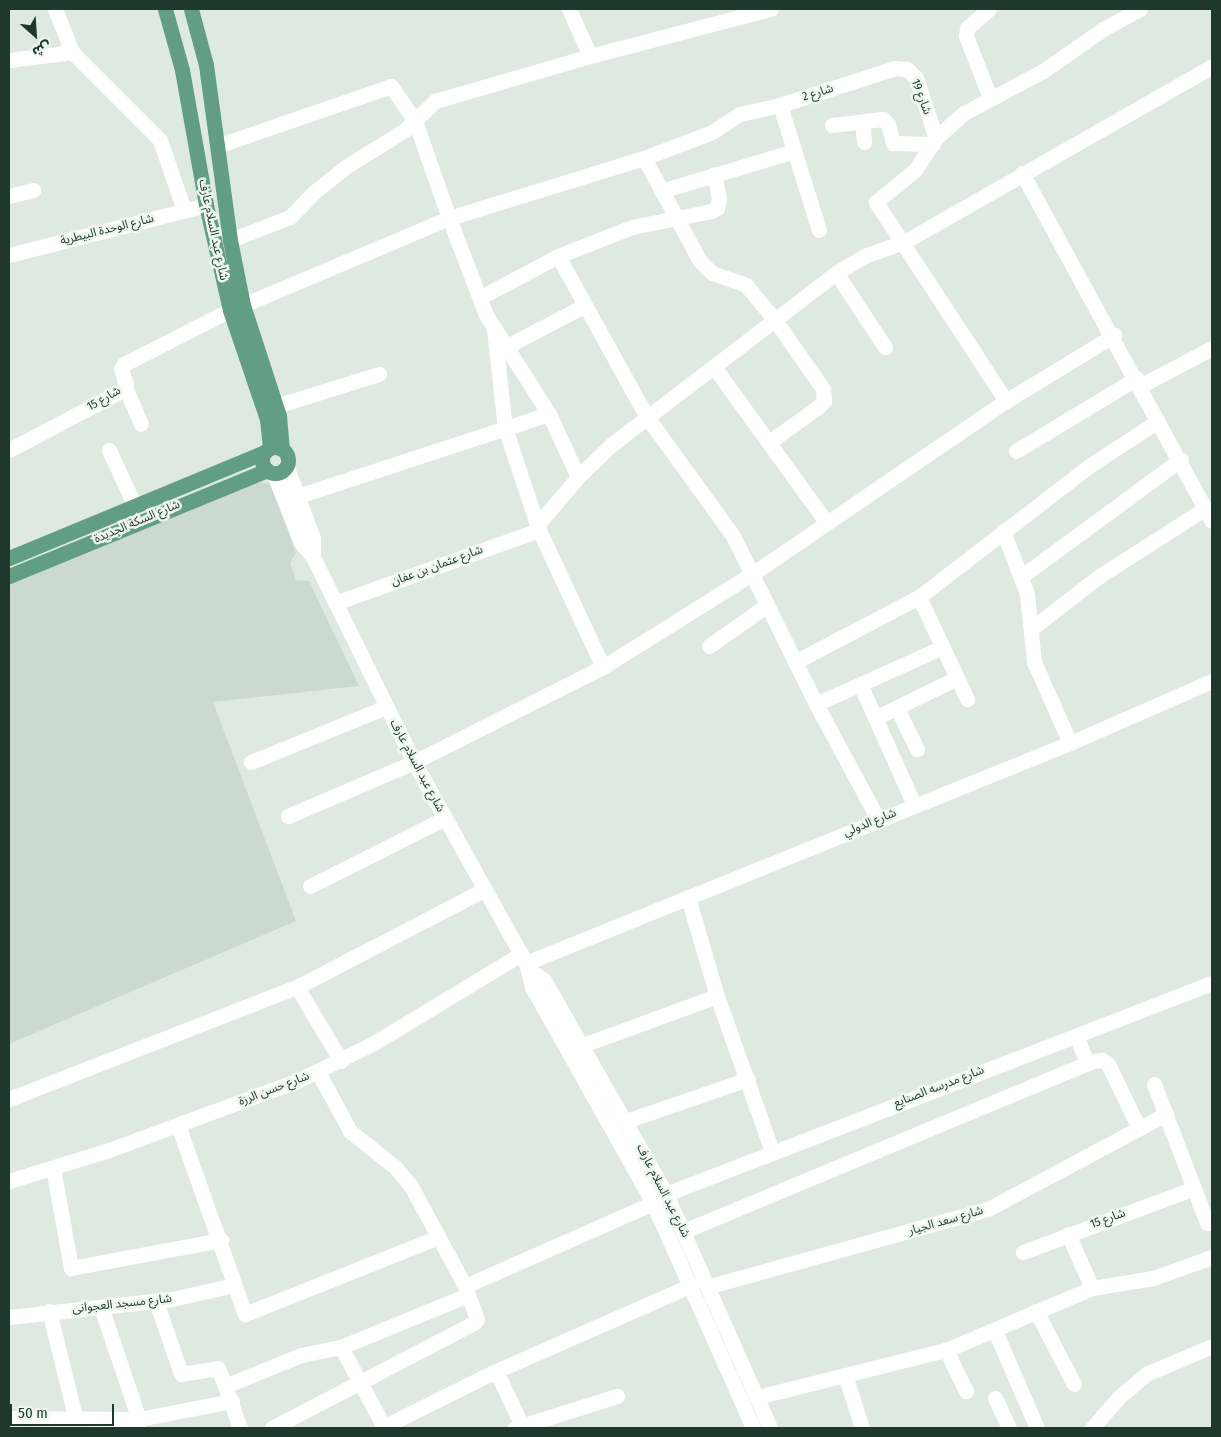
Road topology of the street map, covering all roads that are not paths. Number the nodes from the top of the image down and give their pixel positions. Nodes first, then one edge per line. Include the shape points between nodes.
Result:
1 (55, 9) edge
2 (164, 9) edge
3 (191, 9) edge
4 (569, 9) edge
5 (771, 9) edge
6 (988, 9) edge
7 (1140, 9) edge
8 (72, 52) junction
9 (590, 56) junction
10 (9, 60) edge
11 (1212, 66) edge
12 (895, 68) joint
13 (990, 98) junction
14 (780, 105) junction
15 (415, 121) junction
16 (862, 122) junction
17 (832, 125) dead end
18 (935, 141) junction
19 (864, 142) dead end
20 (217, 146) junction
21 (794, 151) junction
22 (644, 158) junction
23 (1022, 173) junction
24 (714, 174) junction
25 (33, 190) dead end
26 (661, 192) junction
27 (9, 196) edge
28 (224, 203) junction
29 (206, 205) junction
30 (184, 210) junction
31 (449, 218) junction
32 (676, 219) junction
33 (819, 230) dead end
34 (230, 240) junction
35 (904, 242) junction
36 (9, 255) edge
37 (558, 256) junction
38 (836, 273) junction
39 (481, 297) junction
40 (584, 306) junction
41 (237, 308) junction
42 (775, 320) junction
43 (494, 328) junction
44 (1114, 335) junction
45 (508, 346) junction
46 (885, 347) dead end
47 (1212, 348) edge
48 (714, 367) junction
49 (379, 374) dead end
50 (1138, 382) junction
51 (125, 388) junction
52 (1006, 401) junction
53 (276, 406) junction
54 (549, 414) junction
55 (647, 418) junction
56 (1158, 421) junction
57 (141, 424) dead end
58 (505, 428) junction
59 (769, 442) junction
60 (9, 450) edge
61 (109, 450) dead end
62 (272, 450) junction
63 (1016, 451) dead end
64 (1181, 459) junction
65 (276, 469) junction
66 (578, 477) junction
67 (298, 496) junction
68 (134, 504) junction
69 (1209, 515) edge
70 (826, 522) junction
71 (539, 527) junction
72 (1003, 531) junction
73 (313, 557) junction
74 (9, 558) edge
75 (752, 574) junction
76 (9, 576) edge
77 (1022, 576) junction
78 (919, 597) junction
79 (335, 603) junction
80 (766, 606) junction
81 (1031, 630) junction
82 (708, 646) dead end
83 (943, 647) junction
84 (795, 662) junction
85 (603, 667) junction
86 (957, 678) junction
87 (1212, 681) edge
88 (860, 684) junction
89 (967, 699) dead end
90 (816, 704) junction
91 (386, 707) junction
92 (897, 708) junction
93 (875, 718) junction
94 (1070, 743) junction
95 (918, 749) dead end
96 (251, 762) dead end
97 (414, 762) junction
98 (914, 805) junction
99 (288, 816) dead end
100 (445, 818) junction
101 (878, 820) junction
102 (310, 886) dead end
103 (485, 889) junction
104 (688, 898) junction
105 (525, 962) junction
106 (1212, 983) edge
107 (297, 987) junction
108 (717, 996) junction
109 (1076, 1036) junction
110 (583, 1045) junction
111 (341, 1061) junction
112 (1088, 1064) junction
113 (318, 1072) junction
114 (748, 1079) junction
115 (1154, 1084) dead end
116 (9, 1099) edge
117 (1166, 1114) junction
118 (626, 1120) junction
119 (178, 1125) junction
120 (1139, 1128) junction
121 (772, 1151) junction
122 (53, 1168) junction
123 (9, 1181) edge
124 (1194, 1188) junction
125 (666, 1194) junction
126 (653, 1202) junction
127 (1207, 1223) dead end
128 (684, 1231) junction
129 (1068, 1234) junction
130 (436, 1238) junction
131 (221, 1240) junction
132 (1022, 1252) dead end
133 (1212, 1257) edge
134 (234, 1285) junction
135 (692, 1285) junction
136 (710, 1286) junction
137 (1092, 1288) junction
138 (466, 1290) junction
139 (156, 1301) junction
140 (101, 1307) junction
141 (49, 1311) junction
142 (1036, 1311) junction
143 (9, 1313) edge
144 (995, 1331) junction
145 (1212, 1346) edge
146 (341, 1347) junction
147 (946, 1350) junction
148 (496, 1370) junction
149 (844, 1375) junction
150 (360, 1382) junction
151 (1074, 1384) dead end
152 (225, 1386) junction
153 (966, 1391) dead end
154 (617, 1396) dead end
155 (757, 1397) junction
156 (996, 1398) dead end
157 (232, 1401) junction
158 (9, 1418) edge
159 (76, 1420) junction
160 (138, 1424) edge
161 (382, 1427) edge
162 (520, 1427) edge
163 (240, 1428) edge
164 (272, 1428) edge
165 (753, 1428) edge
166 (770, 1428) edge
167 (862, 1428) edge
168 (1009, 1428) edge
169 (1037, 1428) edge
170 (1092, 1428) edge

1 - 8 street
2 - 29 main road, شارع عبد السلام عارف via 182,70
3 - 20 main road, شارع عبد السلام عارف via 206,65
4 - 9 street
5 - 9 street
6 - 13 street via 967,28 966,36
7 - 13 street via 1103,29 1048,68
8 - 10 street
8 - 30 street via 160,140
9 - 15 street via 435,100
11 - 23 street
12 - 14 street, شارع 2
12 - 18 street, شارع 19 via 907,69 916,78
13 - 18 street via 964,113
14 - 21 street
14 - 22 street, شارع 2 via 740,114 712,132
15 - 20 street via 395,88 385,86
15 - 31 street
15 - 34 street via 347,166 290,217
16 - 17 street
16 - 18 street via 886,121 893,143
16 - 19 street
18 - 35 street via 915,170 876,202
20 - 28 main road, شارع عبد السلام عارف
21 - 24 street
21 - 33 street
22 - 26 street
22 - 31 street
23 - 35 street
23 - 44 street
24 - 26 street
24 - 32 street via 719,199 717,208
25 - 27 street
26 - 32 street
28 - 29 main road
28 - 34 main road, شارع عبد السلام عارف
29 - 30 street, شارع الوحدة البيطرية
29 - 41 main road, شارع عبد السلام عارف
30 - 36 street, شارع الوحدة البيطرية
31 - 39 street
31 - 41 street
32 - 37 street via 632,227
32 - 42 street via 708,270 746,285
34 - 41 main road, شارع عبد السلام عارف
35 - 38 street via 864,256
35 - 52 street
37 - 39 street
37 - 40 street
38 - 42 street
38 - 46 street
39 - 43 street
40 - 45 street
40 - 55 street
41 - 51 street, شارع 15 via 124,364 121,369
41 - 53 main road, شارع عبد السلام عارف
41 - 62 main road, شارع عبد السلام عارف via 267,419
42 - 48 street
42 - 59 street via 825,395 818,407
43 - 45 street
43 - 58 street
44 - 50 street
44 - 52 street
45 - 54 street
47 - 50 street
48 - 55 street
48 - 59 street
49 - 53 street
50 - 56 street
50 - 63 street
51 - 57 street
51 - 60 street, شارع 15
52 - 70 street
53 - 62 main road, شارع عبد السلام عارف
54 - 58 street
54 - 66 street
55 - 66 street
55 - 75 street via 733,536
56 - 64 street
56 - 72 street via 1089,466
58 - 67 street
58 - 71 street
59 - 70 street
61 - 68 street
62 - 65 main road via 262,461
62 - 65 main road via 286,455
62 - 68 main road, شارع السكة الجديدة
64 - 69 street
64 - 77 street
65 - 67 street, شارع عبد السلام عارف
65 - 73 street, شارع عبد السلام عارف via 300,543
65 - 76 main road, شارع السكة الجديدة
66 - 71 street
67 - 73 street, شارع عبد السلام عارف via 314,538
68 - 74 main road, شارع السكة الجديدة
69 - 81 street via 1098,577
70 - 75 street
71 - 79 street, شارع عثمان بن عفان
71 - 85 street
72 - 77 street
72 - 78 street
73 - 79 street, شارع عبد السلام عارف
75 - 80 street
75 - 85 street
77 - 81 street
78 - 83 street
78 - 84 street
79 - 91 street, شارع عبد السلام عارف
80 - 82 street
80 - 84 street
81 - 94 street via 1034,662
83 - 86 street
83 - 88 street
84 - 90 street
85 - 97 street
86 - 89 street
86 - 92 street
87 - 94 street, شارع الدولي
88 - 90 street
88 - 93 street
90 - 101 street
91 - 96 street
91 - 97 street, شارع عبد السلام عارف
92 - 93 street
92 - 95 street
93 - 98 street
94 - 98 street, شارع الدولي
97 - 99 street
97 - 100 street, شارع عبد السلام عارف
98 - 101 street, شارع الدولي
100 - 102 street
100 - 103 street, شارع عبد السلام عارف
101 - 104 street, شارع الدولي
103 - 105 street, شارع عبد السلام عارف
103 - 107 street
104 - 105 street, شارع الدولي
104 - 108 street
105 - 110 street, شارع عبد السلام عارف via 542,977
105 - 111 street, شارع حسن الرزة
105 - 126 street, شارع عبد السلام عارف via 532,987
106 - 109 street, شارع مدرسه الصنايع
107 - 111 street
107 - 116 street
108 - 110 street
108 - 114 street
109 - 112 street
109 - 121 street, شارع مدرسه الصنايع
110 - 118 street, شارع عبد السلام عارف
111 - 113 street, شارع حسن الرزة
112 - 120 street via 1102,1060 1108,1064
112 - 128 street
113 - 119 street, شارع حسن الرزة
113 - 130 street via 350,1131 405,1177
114 - 118 street
114 - 121 street
115 - 117 street
117 - 120 street, شارع سعد الجيار
117 - 124 street
118 - 125 street, شارع عبد السلام عارف
119 - 122 street, شارع حسن الرزة
119 - 131 street
120 - 136 street, شارع سعد الجيار via 988,1209
121 - 125 street, شارع مدرسه الصنايع
122 - 123 street, شارع حسن الرزة
122 - 131 street via 71,1268
124 - 127 street
124 - 129 street, شارع 15
125 - 128 street, شارع عبد السلام عارف
126 - 135 street, شارع عبد السلام عارف
126 - 138 street
128 - 136 street, شارع عبد السلام عارف
129 - 132 street, شارع 15
129 - 137 street
130 - 134 street via 250,1314 242,1310
130 - 138 street
131 - 134 street
133 - 137 street via 1153,1278
134 - 139 street, شارع مسجد العجوانى
135 - 148 street
135 - 165 street, شارع عبد السلام عارف
136 - 155 street, شارع عبد السلام عارف
137 - 142 street
138 - 146 street
138 - 150 street via 477,1319 474,1323
139 - 140 street, شارع مسجد العجوانى
139 - 152 street via 181,1374 218,1368
140 - 141 street, شارع مسجد العجوانى
140 - 160 street
141 - 143 street, شارع مسجد العجوانى
141 - 159 street
142 - 144 street
142 - 151 street
144 - 147 street
144 - 169 street
145 - 170 street via 1146,1374 1119,1397
146 - 150 street
146 - 152 street via 301,1355
147 - 149 street
147 - 153 street
148 - 161 street
148 - 162 street
149 - 155 street
149 - 167 street
150 - 161 street
150 - 164 street
152 - 157 street
154 - 162 street
155 - 166 street, شارع عبد السلام عارف
156 - 168 street
157 - 160 street
157 - 163 street
158 - 159 street
159 - 160 street

